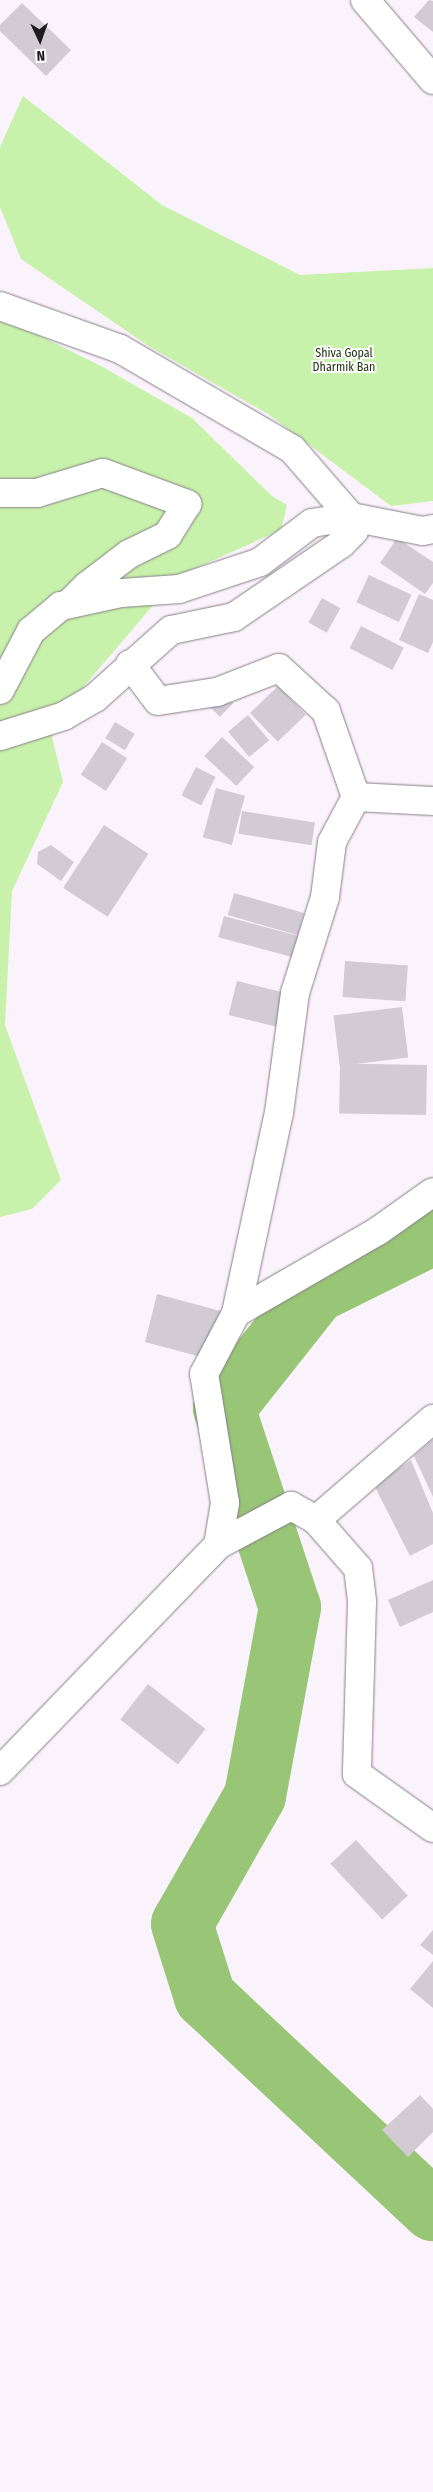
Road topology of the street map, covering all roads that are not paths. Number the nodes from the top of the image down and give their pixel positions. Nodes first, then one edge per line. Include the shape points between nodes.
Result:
1 (365, 0) edge
2 (433, 80) edge
3 (0, 306) edge
4 (0, 493) edge
5 (351, 517) junction
6 (433, 529) edge
7 (70, 603) junction
8 (130, 664) junction
9 (0, 690) edge
10 (0, 736) edge
11 (356, 797) junction
12 (433, 801) edge
13 (433, 1192) edge
14 (236, 1313) junction
15 (433, 1419) edge
16 (316, 1520) junction
17 (218, 1545) junction
18 (0, 1771) edge
19 (433, 1828) edge

1 - 2 street
3 - 5 street via 120,349 292,449
4 - 7 street via 37,493 103,473 187,504 168,535 129,554
5 - 6 street via 423,531
5 - 7 street via 312,523 260,562 179,589 121,593
5 - 8 street via 354,532 266,596 234,617 171,630
7 - 9 street via 61,606 31,632
8 - 10 street via 95,698 64,716
8 - 11 street via 158,701 217,692 279,668 326,711
11 - 12 street
11 - 14 street via 332,842 325,897 296,993 279,1113
13 - 14 street via 378,1231
14 - 17 street via 204,1374 225,1504
15 - 16 street
16 - 17 street via 291,1506
16 - 19 street via 358,1568 362,1602 357,1774
17 - 18 street

